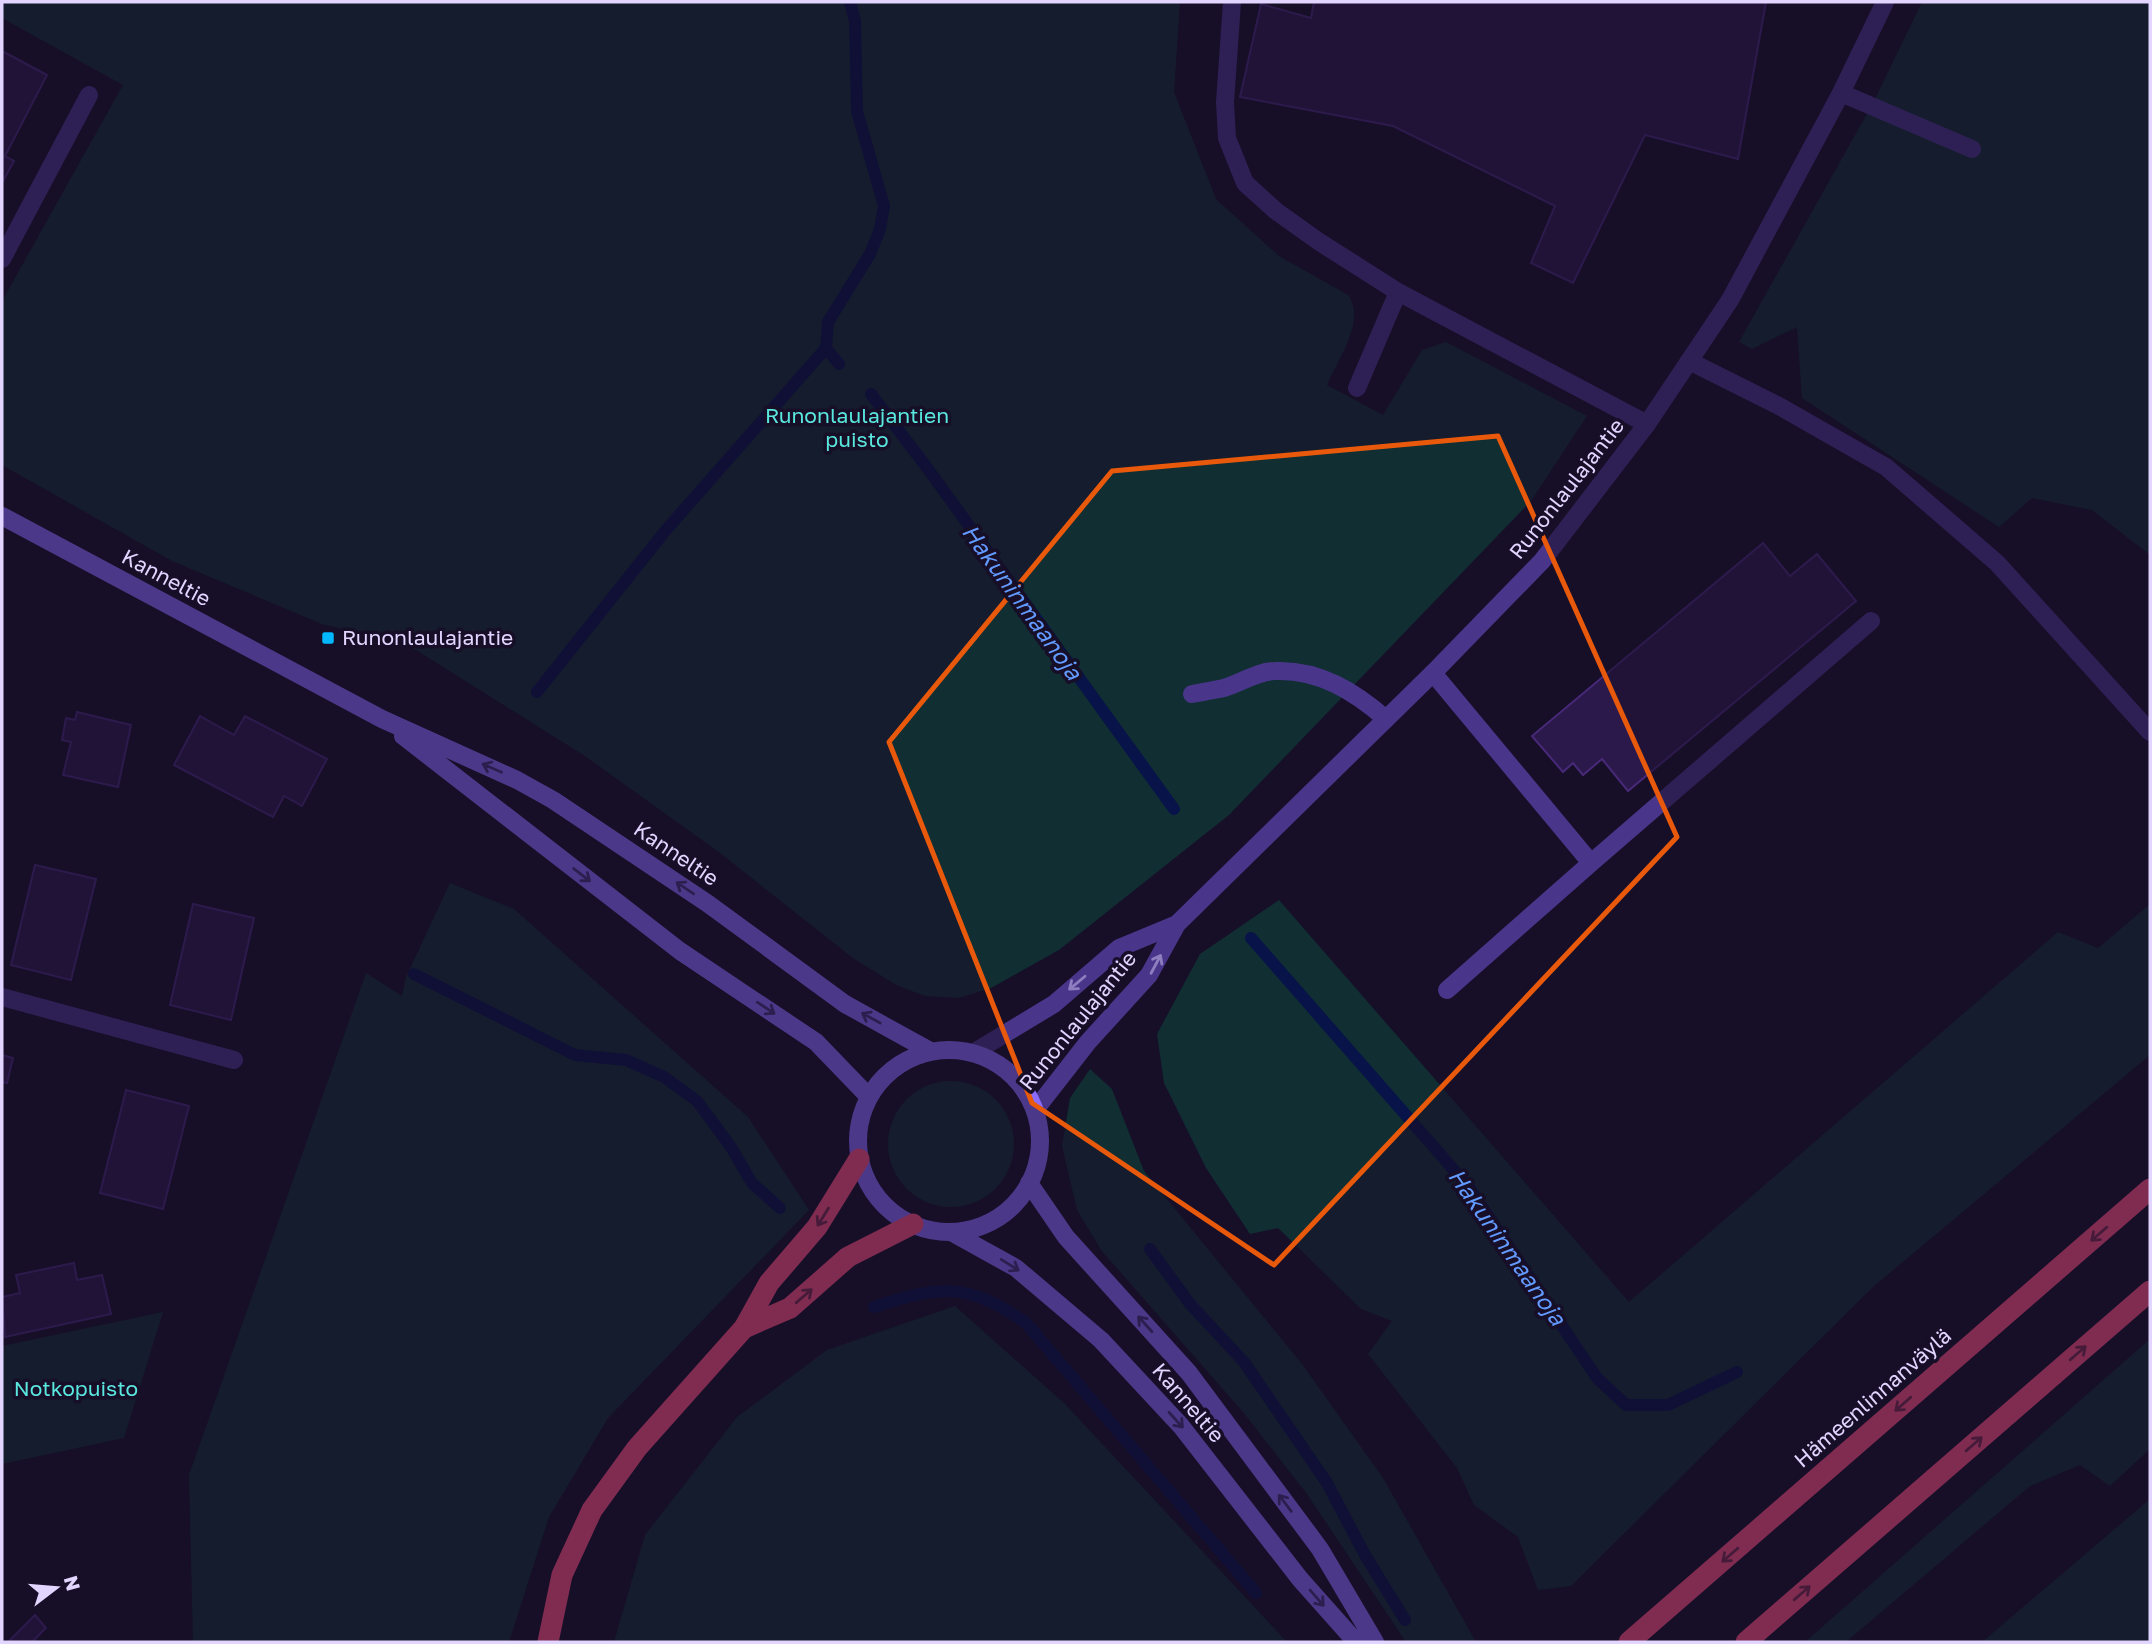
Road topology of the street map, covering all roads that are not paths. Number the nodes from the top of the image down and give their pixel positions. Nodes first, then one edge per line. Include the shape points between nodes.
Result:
1 (1232, 2) edge
2 (1885, 2) edge
3 (1841, 93) junction
4 (89, 95) dead end
5 (1972, 149) dead end
6 (2, 258) edge
7 (1398, 292) junction
8 (1689, 361) junction
9 (1357, 388) dead end
10 (1647, 424) junction
11 (2, 516) edge
12 (1871, 621) dead end
13 (1433, 674) junction
14 (1192, 694) dead end
15 (382, 719) junction
16 (1387, 719) junction
17 (2150, 732) edge
18 (1591, 863) junction
19 (1177, 924) junction
20 (1447, 990) dead end
21 (2, 997) edge
22 (930, 1051) junction
23 (973, 1053) junction
24 (234, 1060) dead end
25 (869, 1097) junction
26 (1035, 1110) junction
27 (859, 1159) junction
28 (1029, 1183) junction
29 (2150, 1189) edge
30 (913, 1224) junction
31 (951, 1232) junction
32 (2150, 1291) edge
33 (744, 1328) junction
34 (548, 1642) edge
35 (1356, 1642) edge
36 (1375, 1642) edge
37 (1629, 1642) edge
38 (1746, 1642) edge

1 - 7 street via 1227,138 1245,183 1318,241
2 - 3 street, Runonlaulajantie
3 - 5 street
3 - 8 street, Runonlaulajantie via 1730,300
4 - 6 street
7 - 9 street
7 - 10 street
8 - 10 street, Runonlaulajantie
8 - 17 street via 1886,467 1997,564
10 - 13 street, Runonlaulajantie via 1542,561
11 - 15 main road, Kanneltie
12 - 18 street
13 - 16 street, Runonlaulajantie
13 - 18 street
14 - 16 street via 1274,671 1304,674 1337,683
22 -> 15 main road, Kanneltie via 845,1004 707,903 552,800
15 -> 25 main road, Kanneltie via 680,951 816,1042
16 - 19 street, Runonlaulajantie
18 - 20 street
19 -> 23 street, Runonlaulajantie via 1119,948 1054,1004
26 -> 19 street, Runonlaulajantie via 1088,1041 1149,975
21 - 24 street
22 - 23 main road
22 - 25 main road via 895,1068
23 - 26 main road via 1011,1074
25 - 27 main road via 861,1117
26 - 28 main road via 1039,1147
27 - 30 main road via 878,1198
27 -> 33 highway via 817,1227 769,1283
28 - 31 main road via 1015,1203 996,1218
36 -> 28 main road, Kanneltie via 1320,1549 1189,1373 1066,1237
29 -> 37 highway, Hämeenlinnanväylä
30 - 31 main road
33 -> 30 highway via 790,1308 848,1257
31 -> 35 main road, Kanneltie via 1016,1268 1101,1340 1181,1426 1300,1579
38 -> 32 highway
33 - 34 highway via 638,1447 592,1510 562,1575

